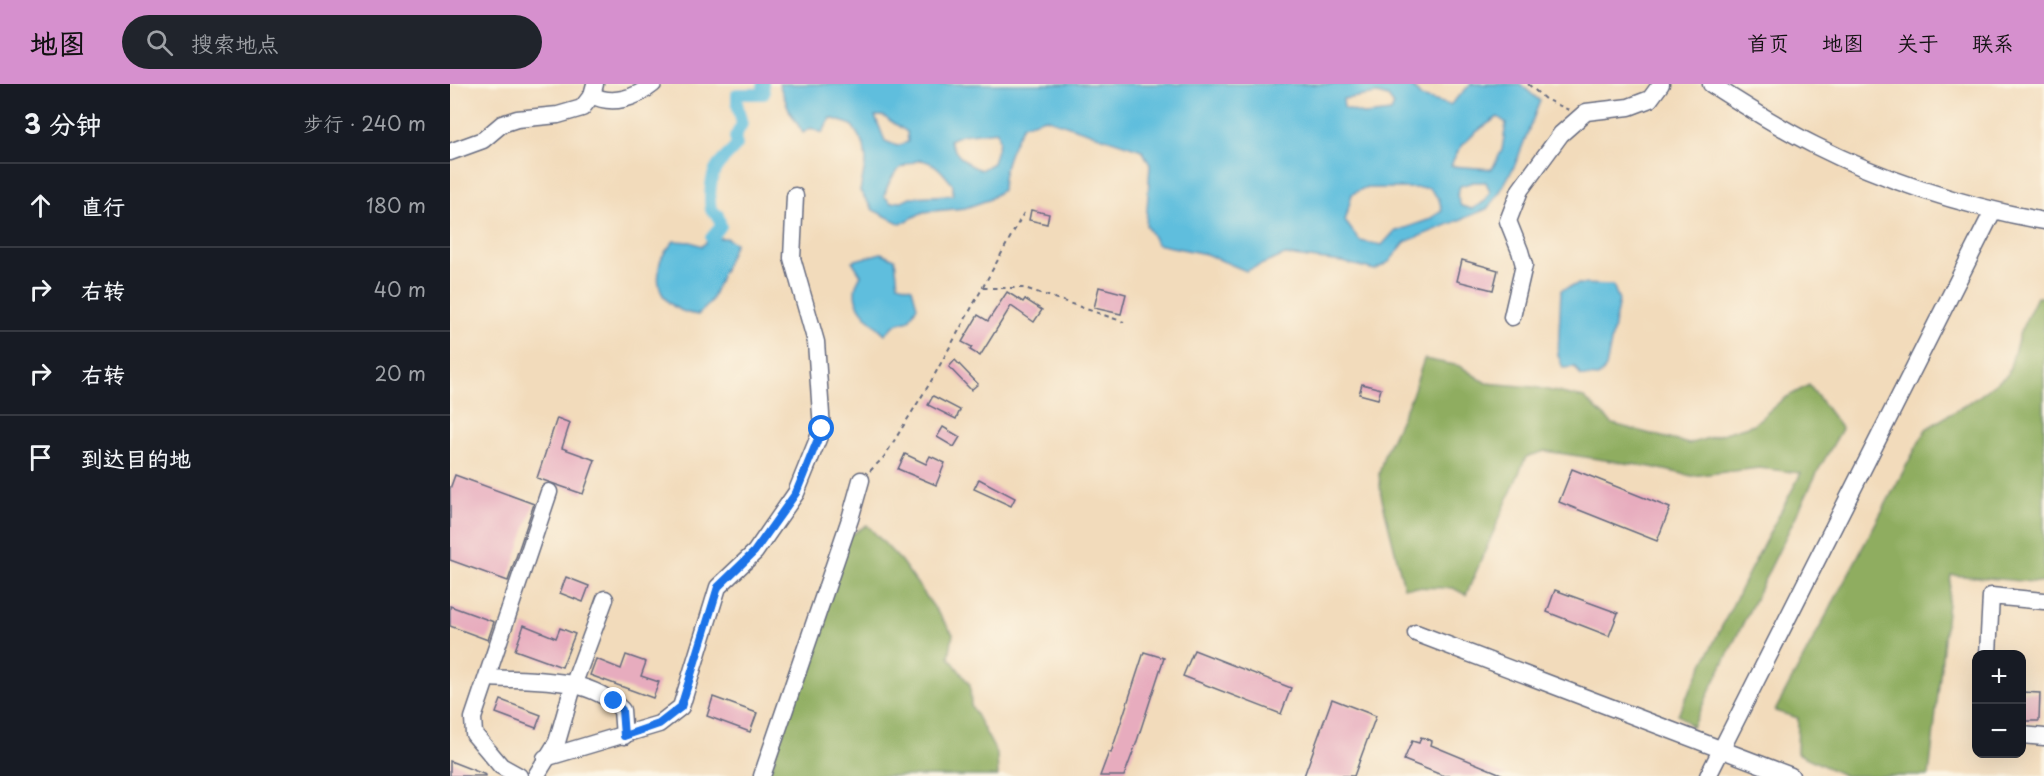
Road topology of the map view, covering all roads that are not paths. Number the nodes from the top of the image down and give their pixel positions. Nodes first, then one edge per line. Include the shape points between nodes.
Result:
1 (653, 84) edge
2 (1661, 84) edge
3 (1711, 84) edge
4 (594, 90) edge
5 (450, 152) edge
6 (795, 196) dead end
7 (1993, 211) junction
8 (2044, 221) edge
9 (1512, 317) dead end
10 (861, 480) road end
11 (549, 492) dead end
12 (605, 599) dead end
13 (2044, 601) edge
14 (1416, 633) dead end
15 (1988, 650) edge
16 (487, 678) junction
17 (574, 683) junction
18 (2026, 735) edge
19 (624, 736) junction
20 (2044, 737) edge
21 (1722, 749) junction
22 (545, 758) junction
23 (499, 771) edge
24 (519, 776) edge
25 (536, 776) edge
26 (762, 776) edge
27 (1708, 776) edge
28 (1791, 776) edge

1 - 4 street via 644,92 621,100 601,100
2 - 9 street via 1650,99 1629,107 1586,112 1561,134 1520,190 1508,221 1524,265
3 - 7 street via 1815,146 1881,175
4 - 5 street via 582,108 502,124 483,140
6 - 19 street via 792,258 816,342 822,429 796,493 754,552 718,587 681,707 659,724
7 - 8 street
7 - 21 street
10 - 26 street
11 - 16 street
12 - 17 street
13 - 15 street via 1991,596
14 - 21 street
16 - 17 street
16 - 23 street via 473,718 474,734
17 - 19 street via 618,705
17 - 22 street via 556,742
18 - 20 street
19 - 22 street
21 - 27 street
21 - 28 street
22 - 25 street
23 - 24 street

